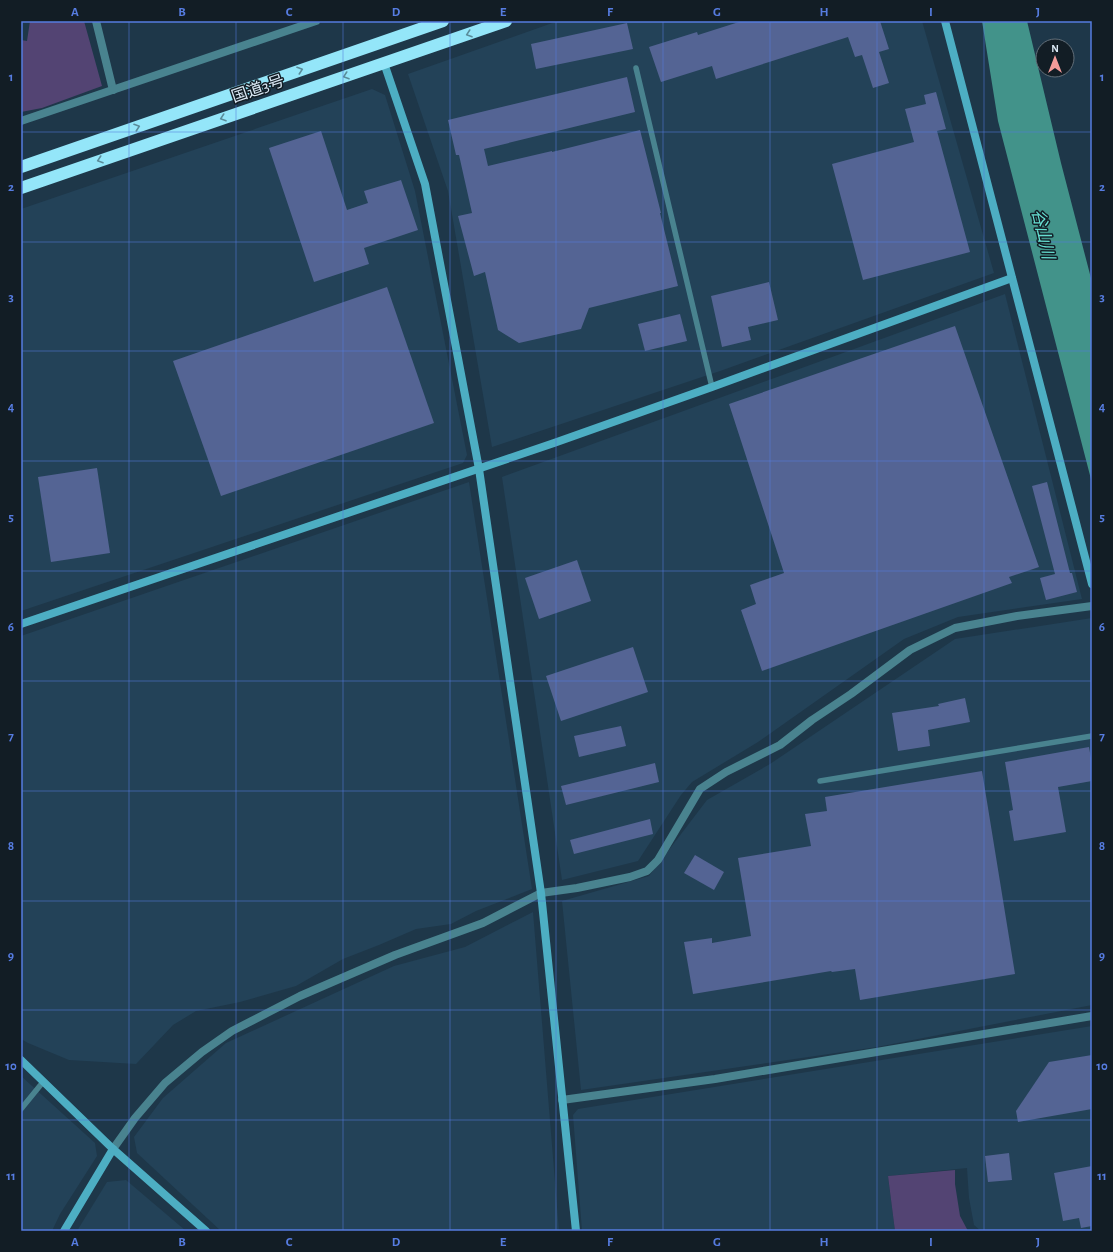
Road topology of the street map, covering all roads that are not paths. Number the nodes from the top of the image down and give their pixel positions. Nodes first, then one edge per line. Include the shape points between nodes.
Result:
1 (96, 21) edge
2 (316, 21) edge
3 (443, 21) edge
4 (506, 21) edge
5 (945, 21) edge
6 (384, 63) junction
7 (636, 68) dead end
8 (112, 90) junction
9 (21, 121) edge
10 (21, 167) edge
11 (21, 188) edge
12 (1012, 278) junction
13 (712, 387) junction
14 (479, 468) junction
15 (1092, 584) edge
16 (1092, 606) edge
17 (21, 624) edge
18 (1092, 736) edge
19 (820, 782) dead end
20 (542, 892) junction
21 (1092, 1016) edge
22 (21, 1060) edge
23 (43, 1082) junction
24 (562, 1100) junction
25 (21, 1109) edge
26 (113, 1149) junction
27 (64, 1231) edge
28 (206, 1231) edge
29 (576, 1231) edge

1 - 8 street
2 - 8 street
10 -> 3 highway, 国道3号
4 -> 6 highway, 国道3号
5 - 12 street
6 -> 11 highway, 国道3号
6 - 14 street via 425,184
7 - 13 lane
8 - 9 street
12 - 13 street
12 - 15 street
13 - 14 street
14 - 17 street
14 - 20 street
16 - 20 street via 1017,616 955,628 910,650 780,745 726,772 700,789 658,860 647,871 577,888
18 - 19 lane
20 - 24 street
20 - 26 street via 483,923 395,955 300,996 232,1031 165,1083
21 - 24 street via 715,1079
22 - 23 street
23 - 25 lane
23 - 26 street
24 - 29 street
26 - 27 street
26 - 28 street

